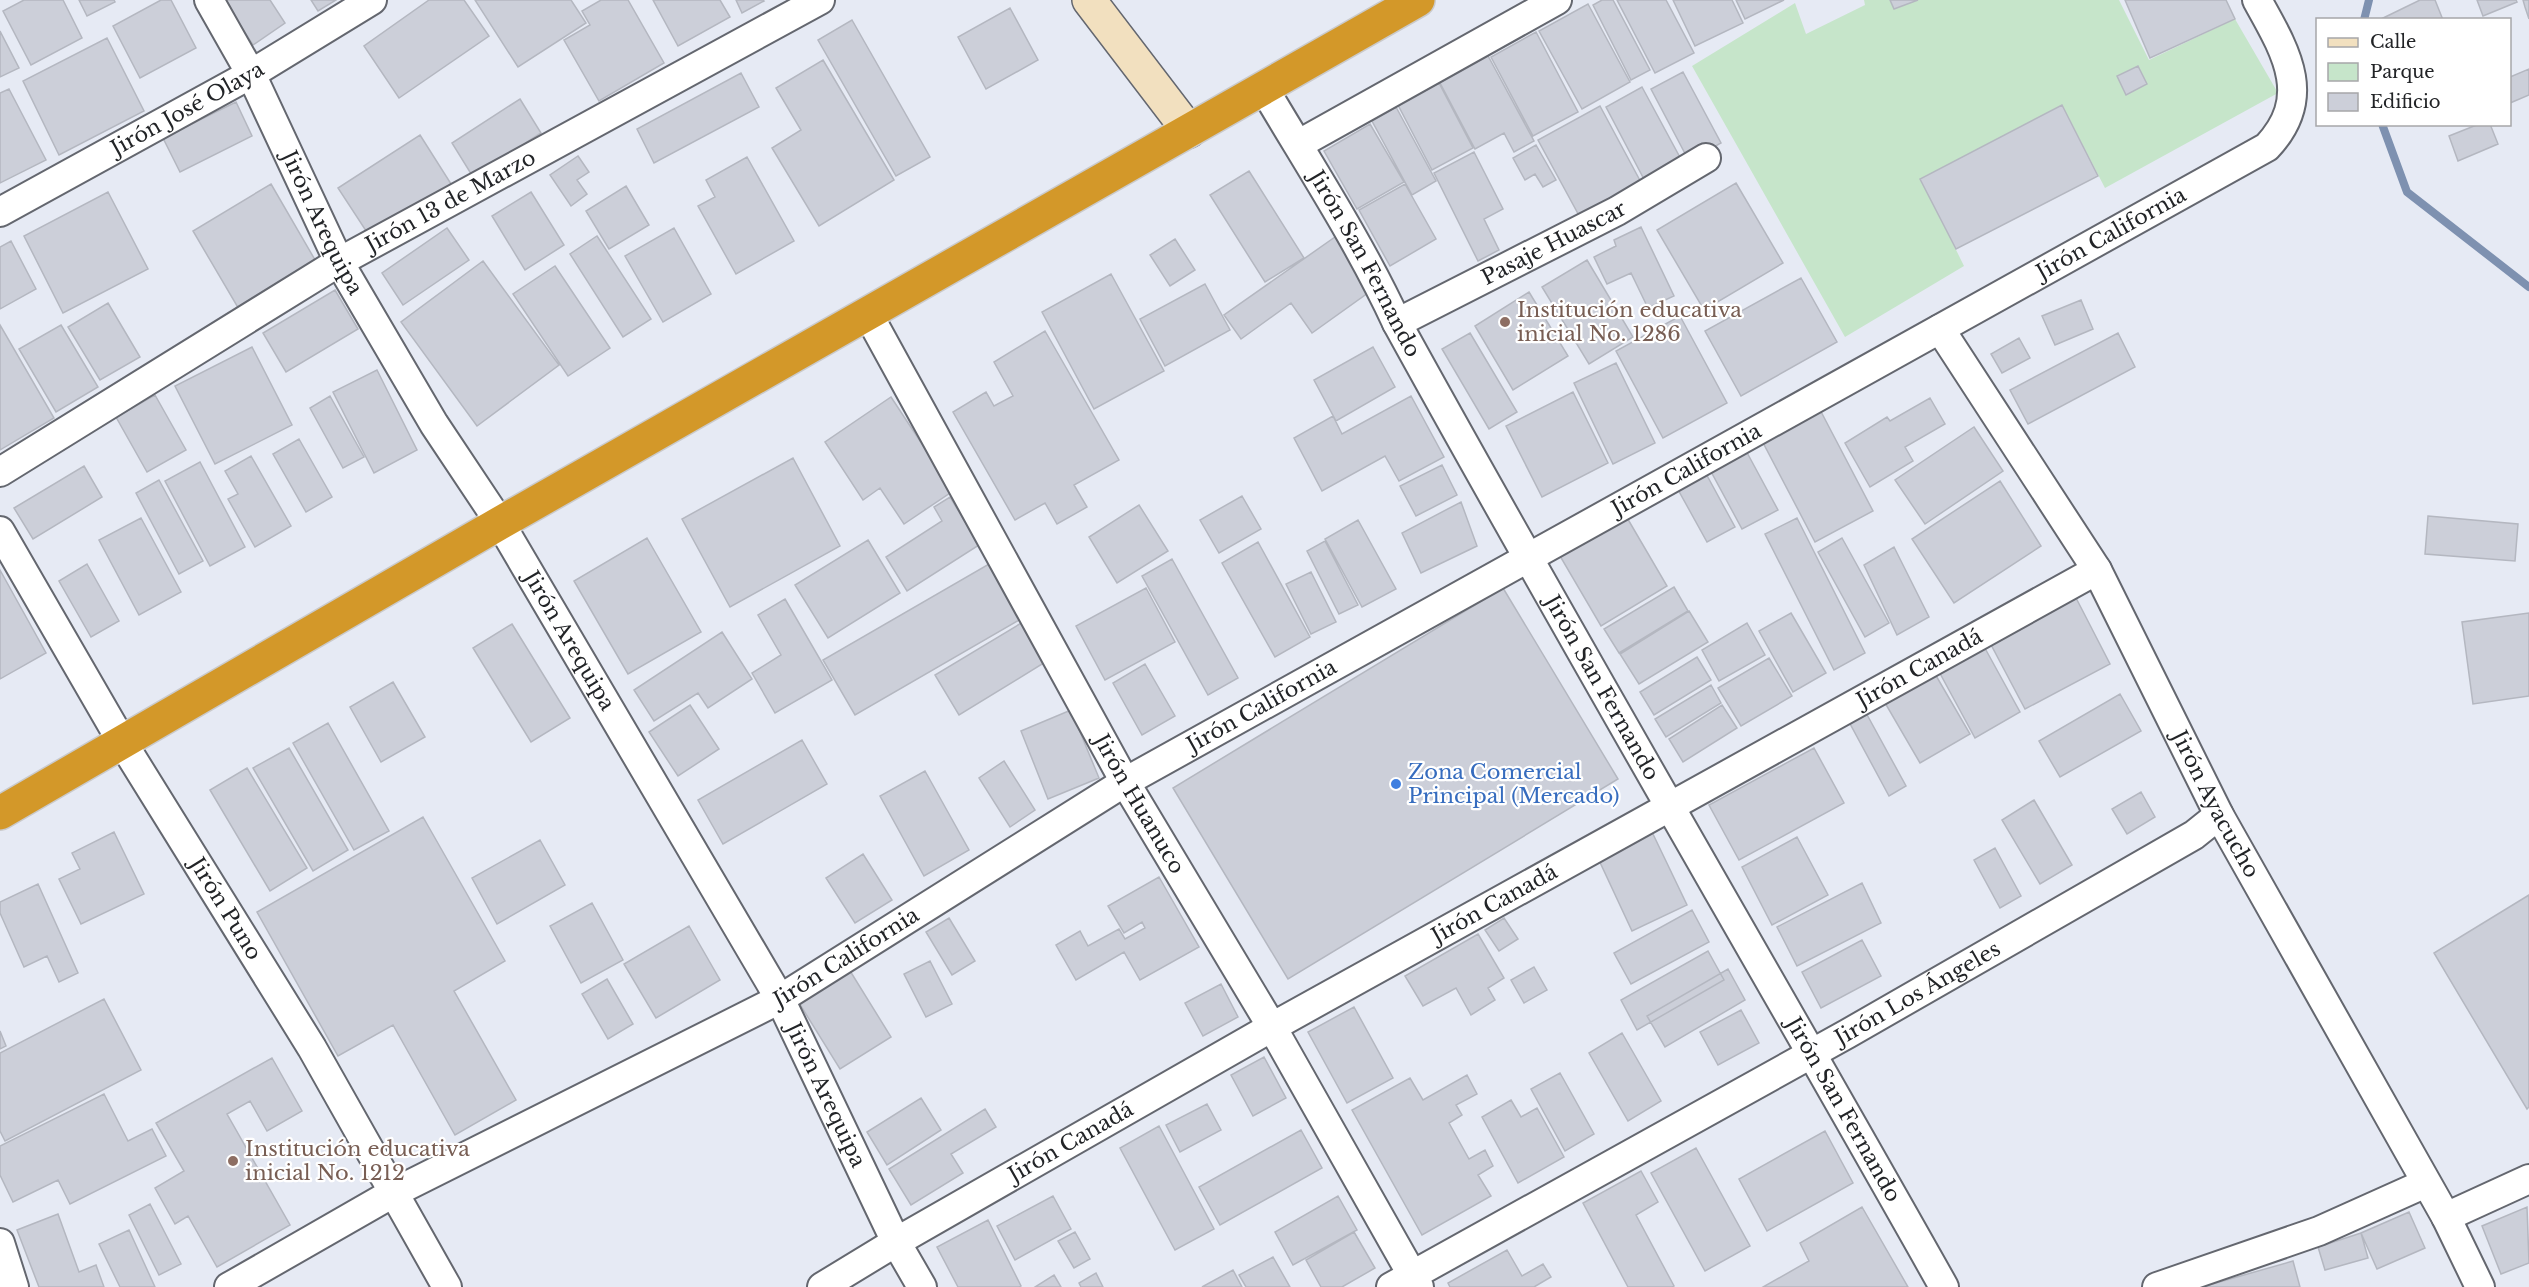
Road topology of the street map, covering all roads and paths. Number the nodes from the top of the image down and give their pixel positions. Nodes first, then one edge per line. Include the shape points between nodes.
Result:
1 (209, 0) edge
2 (372, 0) edge
3 (820, 0) edge
4 (1089, 0) edge
5 (1418, 0) edge
6 (1557, 0) edge
7 (2257, 0) edge
8 (251, 74) junction
9 (1263, 87) junction
10 (1189, 131) junction
11 (1299, 144) junction
12 (1706, 158) dead end
13 (0, 212) edge
14 (339, 262) junction
15 (867, 314) junction
16 (1397, 323) junction
17 (1940, 329) junction
18 (0, 472) edge
19 (500, 523) junction
20 (0, 531) edge
21 (1527, 560) junction
22 (2097, 570) junction
23 (123, 742) junction
24 (1125, 782) junction
25 (1670, 804) junction
26 (0, 813) edge
27 (2220, 815) junction
28 (780, 999) junction
29 (1272, 1027) junction
30 (1812, 1052) junction
31 (2529, 1179) edge
32 (2426, 1183) junction
33 (393, 1193) junction
34 (2446, 1217) junction
35 (896, 1242) junction
36 (0, 1244) edge
37 (1408, 1283) edge
38 (14, 1287) edge
39 (229, 1287) edge
40 (447, 1287) edge
41 (822, 1287) edge
42 (922, 1287) edge
43 (1944, 1287) edge
44 (2157, 1287) edge
45 (2480, 1287) edge

1 - 8 street, Jirón Arequipa
2 - 8 street, Jirón José Olaya
3 - 14 street, Jirón 13 de Marzo
4 - 10 street
5 - 9 highway
6 - 11 street
7 - 17 street, Jirón California via 2290,69 2293,105 2282,130 2267,147
8 - 13 street, Jirón José Olaya
8 - 14 street, Jirón Arequipa
9 - 10 highway
9 - 11 street, Jirón San Fernando
10 - 15 highway
11 - 16 street, Jirón San Fernando via 1381,287
12 - 16 street, Pasaje Huascar via 1607,217
14 - 18 street, Jirón 13 de Marzo
14 - 19 street, Jirón Arequipa via 434,424
15 - 19 highway
15 - 24 street, Jirón Huanuco
16 - 21 street, Jirón San Fernando
17 - 21 street, Jirón California
17 - 22 street, Jirón Ayacucho
19 - 23 highway
19 - 28 street, Jirón Arequipa
20 - 23 street, Jirón Puno
21 - 24 street, Jirón California
21 - 25 street, Jirón San Fernando
22 - 25 street, Jirón Canadá
22 - 27 street, Jirón Ayacucho
23 - 26 highway
23 - 33 street, Jirón Puno via 312,1048
24 - 28 street, Jirón California
24 - 29 street, Jirón Huanuco
25 - 29 street, Jirón Canadá
25 - 30 street, Jirón San Fernando
27 - 30 street, Jirón Los Ángeles via 2194,835
27 - 32 street, Jirón Ayacucho
28 - 33 street, Jirón California
28 - 35 street, Jirón Arequipa
29 - 35 street, Jirón Canadá
29 - 37 street, Jirón Huanuco
30 - 37 street, Jirón Los Ángeles
30 - 43 street, Jirón San Fernando
31 - 34 street
32 - 34 street, Jirón Ayacucho
32 - 44 street via 2319,1231
33 - 39 street, Jirón California
33 - 40 street, Jirón Puno
34 - 45 street, Jirón Ayacucho
35 - 41 street, Jirón Canadá
35 - 42 street, Jirón Arequipa
36 - 38 street

